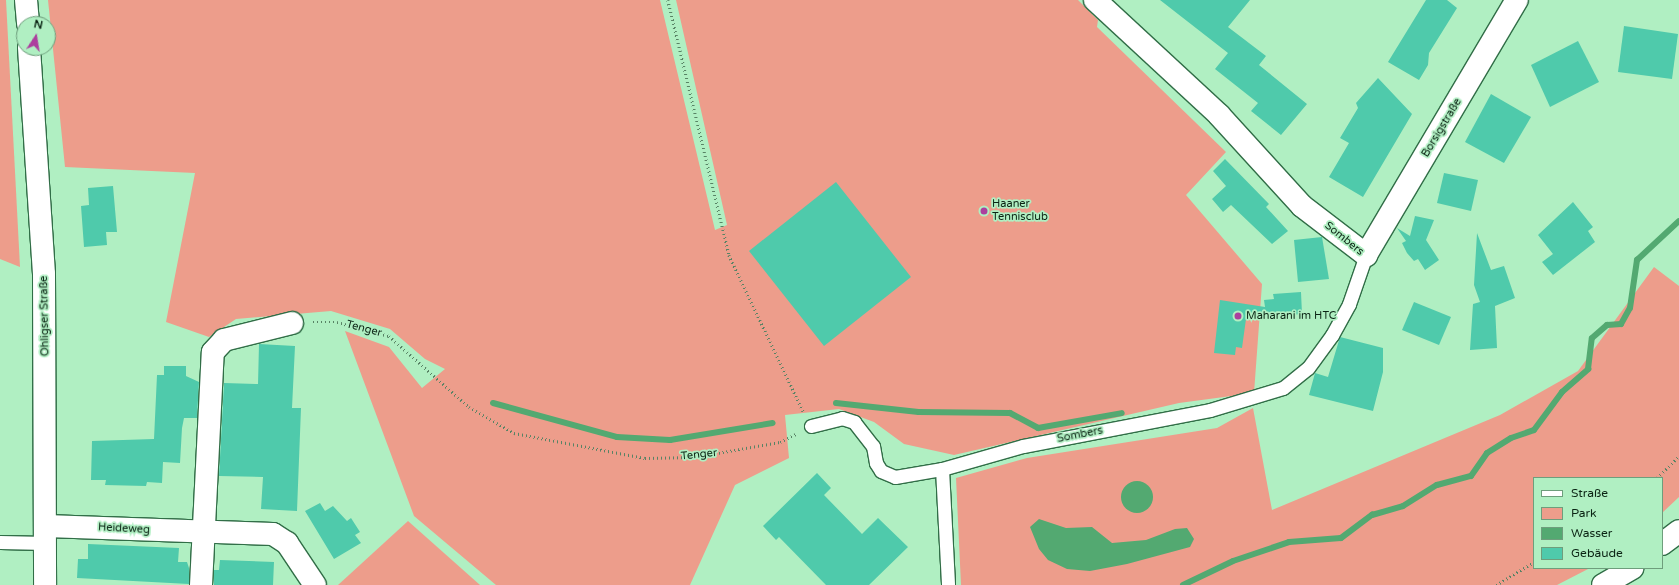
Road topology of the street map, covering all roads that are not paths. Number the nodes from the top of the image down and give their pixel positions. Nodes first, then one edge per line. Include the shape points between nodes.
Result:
1 (26, 0) edge
2 (1095, 0) edge
3 (1517, 0) edge
4 (27, 16) edge
5 (30, 56) edge
6 (1366, 255) junction
7 (292, 323) dead end
8 (811, 426) road end
9 (942, 469) junction
10 (1679, 531) edge
11 (202, 533) junction
12 (46, 534) junction
13 (0, 542) edge
14 (1663, 543) edge
15 (1629, 576) edge
16 (45, 585) edge
17 (201, 585) edge
18 (314, 585) edge
19 (948, 585) edge
20 (1603, 585) edge

1 - 4 street
2 - 6 street, Sombers via 1219,115 1302,206
3 - 6 street, Borsigstraße
5 - 12 street, Ohligser Straße via 44,274
6 - 9 lane, Sombers via 1349,304 1332,335 1308,368 1283,388 1210,410 1023,446
7 - 11 street via 224,340 213,352
8 - 9 lane via 842,418 854,422 873,446 876,463 881,472 895,477
9 - 19 lane
10 - 14 street
11 - 12 street, Heideweg
11 - 17 street
11 - 18 street, Heideweg via 273,534 287,543
12 - 13 lane
12 - 16 street, Ohligser Straße
15 - 20 street

